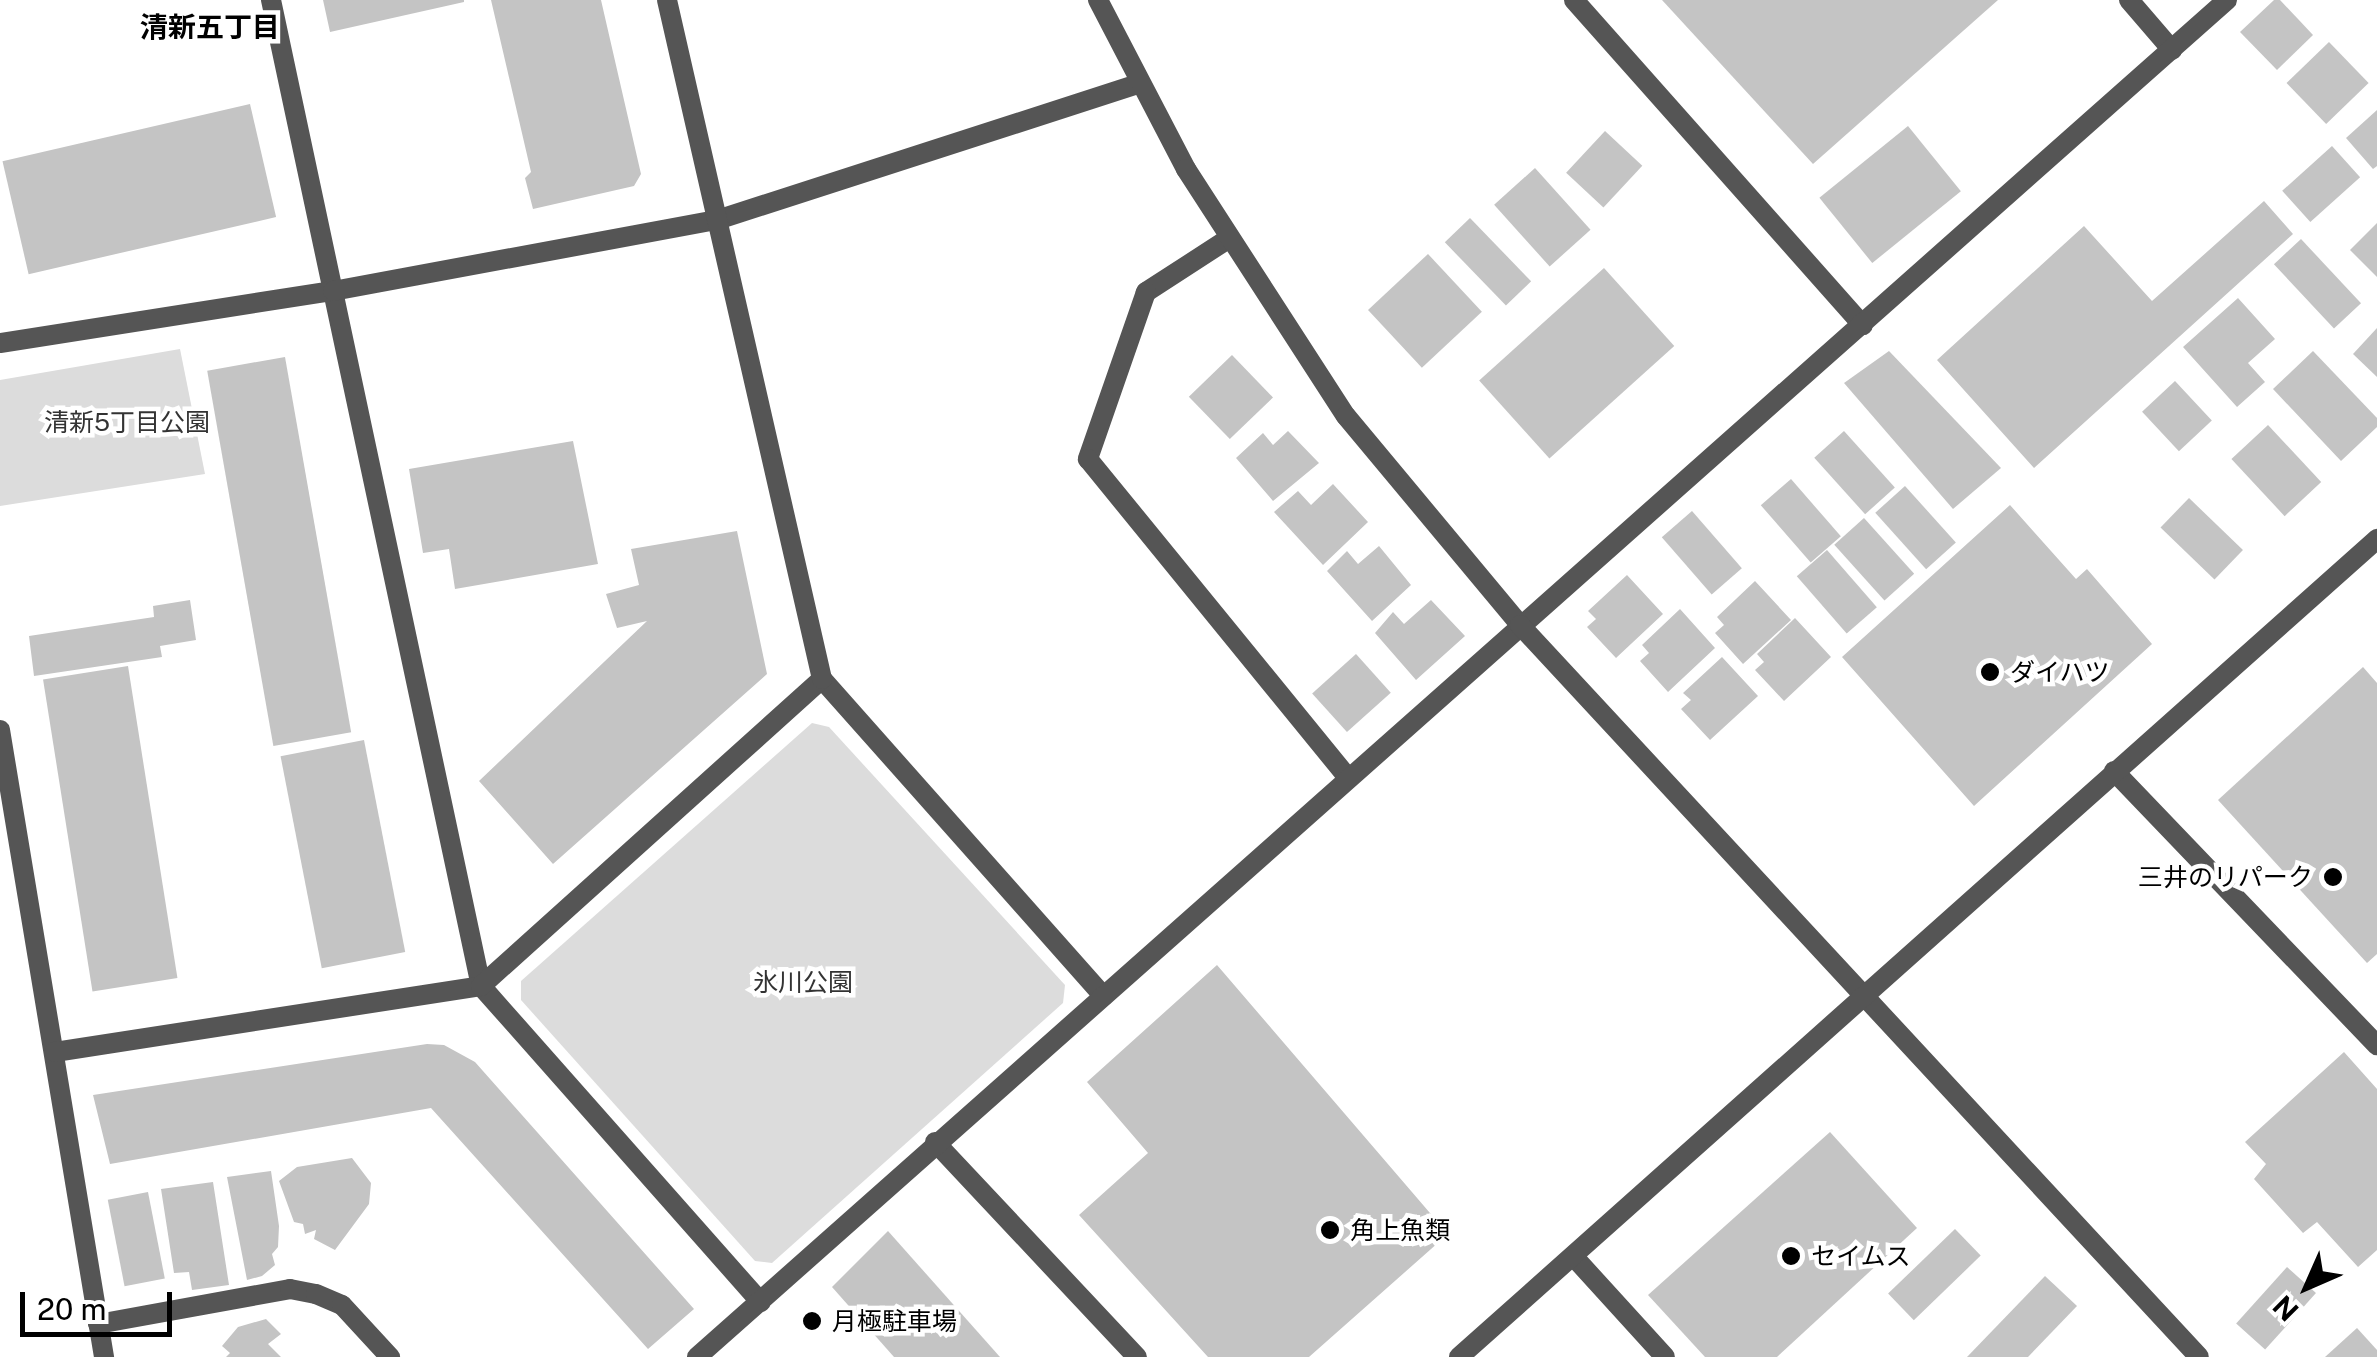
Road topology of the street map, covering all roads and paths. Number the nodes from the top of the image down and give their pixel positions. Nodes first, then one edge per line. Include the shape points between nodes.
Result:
1 (272, 0) edge
2 (667, 0) edge
3 (1098, 0) edge
4 (1574, 0) edge
5 (2129, 0) edge
6 (2227, 0) edge
7 (2172, 50) junction
8 (1139, 84) junction
9 (717, 220) junction
10 (1228, 239) junction
11 (332, 291) junction
12 (1862, 325) junction
13 (0, 343) edge
14 (2377, 540) edge
15 (1520, 625) junction
16 (822, 678) junction
17 (0, 730) edge
18 (2114, 771) junction
19 (1347, 777) junction
20 (480, 986) junction
21 (1864, 995) junction
22 (1103, 996) junction
23 (2374, 1035) edge
24 (54, 1052) junction
25 (935, 1142) junction
26 (1574, 1257) junction
27 (762, 1302) junction
28 (98, 1324) junction
29 (104, 1357) edge
30 (390, 1357) edge
31 (697, 1357) edge
32 (1137, 1357) edge
33 (1459, 1357) edge
34 (1665, 1357) edge
35 (2199, 1357) edge

1 - 11 street
2 - 9 street
3 - 8 street
4 - 12 street
5 - 7 street
6 - 7 street
7 - 12 street
8 - 9 street
8 - 10 street
9 - 11 street
9 - 16 street
10 - 15 street via 1346,416
10 - 19 street via 1146,292 1088,459
11 - 13 street
11 - 20 street
12 - 15 street
14 - 18 street
15 - 19 street
15 - 21 street
16 - 20 street
16 - 22 street
17 - 24 street
18 - 21 street
18 - 23 street
19 - 22 street
20 - 24 street
20 - 27 street
21 - 26 street
21 - 35 street
22 - 25 street
24 - 28 street
25 - 27 street
25 - 32 street
26 - 33 street
26 - 34 street
27 - 31 street
28 - 29 street
28 - 30 street via 290,1289 342,1306

